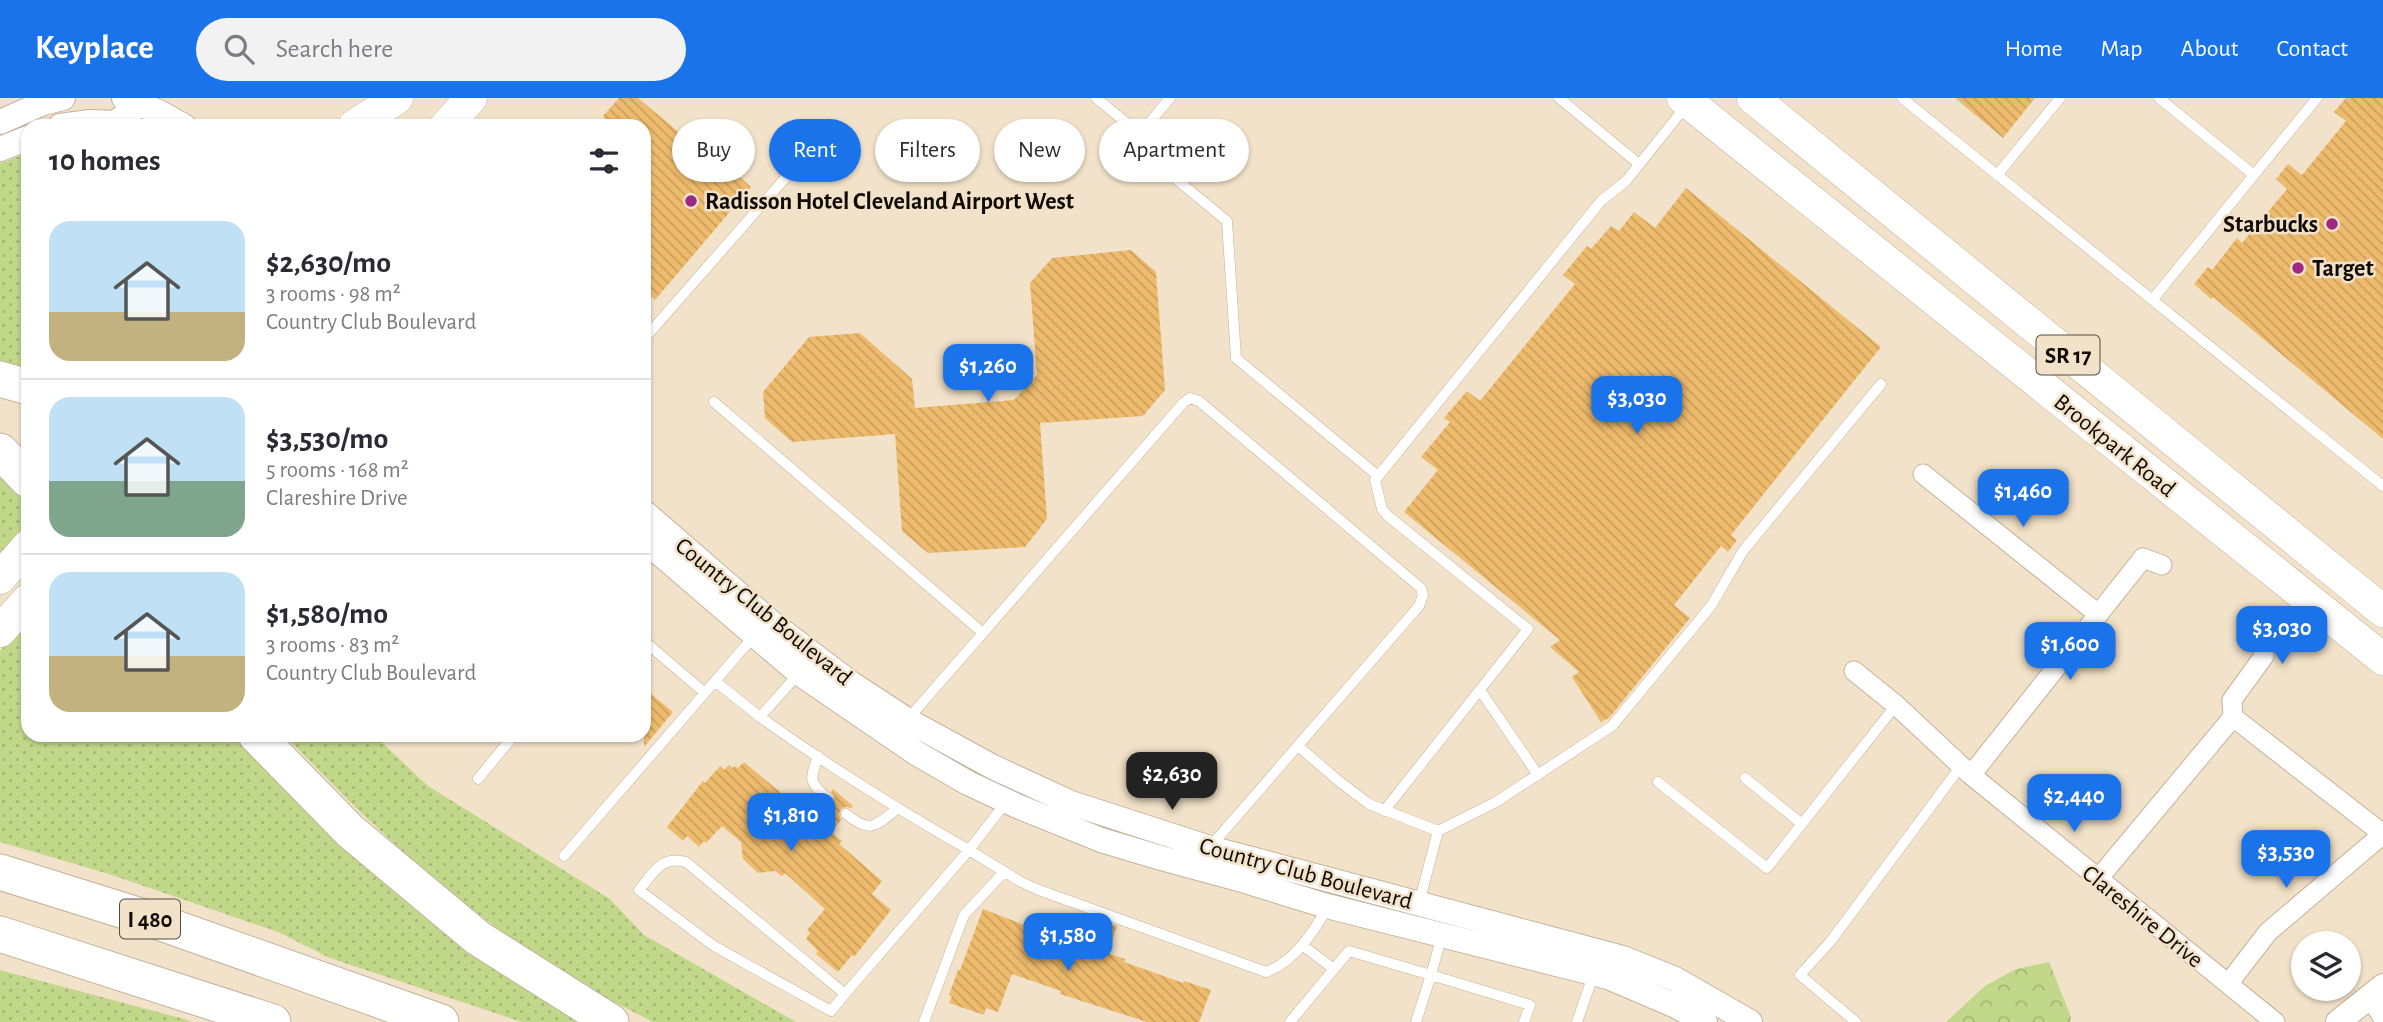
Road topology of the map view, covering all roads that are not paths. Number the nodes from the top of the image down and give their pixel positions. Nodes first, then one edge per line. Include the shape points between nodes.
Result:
1 (63, 98) edge
2 (397, 98) edge
3 (412, 98) edge
4 (471, 98) edge
5 (1096, 98) edge
6 (1170, 98) edge
7 (1559, 98) edge
8 (1753, 98) edge
9 (1902, 98) edge
10 (2060, 98) edge
11 (2159, 98) edge
12 (2317, 98) edge
13 (1689, 100) edge
14 (131, 101) edge
15 (118, 119) edge
16 (169, 119) edge
17 (365, 119) edge
18 (394, 119) edge
19 (452, 119) edge
20 (1122, 119) edge
21 (1152, 119) edge
22 (0, 122) edge
23 (21, 141) edge
24 (0, 149) edge
25 (1639, 164) junction
26 (1998, 174) junction
27 (2254, 175) junction
28 (782, 182) edge
29 (1180, 182) edge
30 (2153, 299) junction
31 (651, 331) edge
32 (0, 379) edge
33 (1881, 384) dead end
34 (21, 385) edge
35 (714, 401) dead end
36 (0, 451) edge
37 (21, 473) edge
38 (1923, 474) dead end
39 (1378, 477) junction
40 (2383, 486) edge
41 (651, 518) edge
42 (651, 550) edge
43 (21, 554) edge
44 (2162, 565) dead end
45 (0, 578) edge
46 (21, 608) edge
47 (2383, 611) edge
48 (2098, 614) junction
49 (0, 631) edge
50 (983, 633) junction
51 (754, 636) junction
52 (2248, 636) dead end
53 (651, 646) edge
54 (2383, 659) edge
55 (806, 664) junction
56 (1854, 671) dead end
57 (715, 681) junction
58 (1480, 690) junction
59 (705, 693) junction
60 (1896, 705) junction
61 (2233, 716) junction
62 (760, 717) junction
63 (907, 720) junction
64 (263, 742) edge
65 (508, 742) edge
66 (1298, 746) junction
67 (818, 757) junction
68 (1966, 770) junction
69 (1538, 775) junction
70 (1745, 778) dead end
71 (478, 779) dead end
72 (1658, 782) dead end
73 (827, 798) dead end
74 (1007, 801) junction
75 (898, 808) junction
76 (1384, 811) junction
77 (846, 814) dead end
78 (1802, 824) junction
79 (1438, 831) junction
80 (2383, 834) edge
81 (1210, 848) junction
82 (969, 850) junction
83 (564, 856) dead end
84 (0, 872) edge
85 (1004, 872) junction
86 (2098, 880) junction
87 (1419, 903) junction
88 (1328, 906) junction
89 (1445, 923) junction
90 (1412, 927) junction
91 (0, 934) edge
92 (1302, 945) junction
93 (1598, 963) junction
94 (1334, 969) junction
95 (1431, 975) junction
96 (2228, 984) junction
97 (845, 994) junction
98 (2379, 1000) edge
99 (273, 1022) edge
100 (441, 1022) edge
101 (611, 1022) edge
102 (924, 1022) edge
103 (1290, 1022) edge
104 (1416, 1022) edge
105 (1524, 1022) edge
106 (1577, 1022) edge
107 (1704, 1022) edge
108 (1750, 1022) edge
109 (1856, 1022) edge
110 (2275, 1022) edge
111 (2338, 1022) edge

1 - 22 street
2 - 17 main road
3 - 18 main road
4 - 19 main road
5 - 20 lane
6 - 21 lane
7 - 25 lane
8 - 47 main road, Brookpark Road / SR 17
9 - 26 lane
10 - 26 lane
11 - 27 lane
12 - 27 lane
13 - 25 lane
13 - 54 main road, Brookpark Road / SR 17
14 - 15 street
14 - 16 street
23 - 24 street
25 - 39 lane via 1601,201
26 - 30 lane
27 - 30 lane
28 - 31 lane
29 - 39 lane via 1227,221 1236,358
30 - 40 lane
32 - 34 highway
33 - 69 lane via 1743,551 1711,606 1612,726
35 - 50 lane
36 - 37 highway
38 - 48 street
39 - 58 lane via 1377,496 1388,516 1528,629
41 - 55 street, Country Club Boulevard via 773,624
42 - 51 street, Country Club Boulevard
43 - 45 main road
44 - 48 street via 2143,558
46 - 49 main road
48 - 68 street
50 - 63 lane
50 - 66 lane via 1183,403 1190,398 1199,401 1421,588 1419,606
51 - 55 street, Country Club Boulevard
51 - 57 lane
52 - 61 street via 2262,645 2264,656 2231,700
53 - 59 lane
55 - 62 lane
55 - 63 street, Country Club Boulevard via 852,684
55 - 74 street, Country Club Boulevard via 916,753
56 - 60 street, Clareshire Drive
57 - 59 lane
57 - 62 lane
58 - 69 lane
58 - 76 lane
59 - 83 lane
60 - 68 street, Clareshire Drive
60 - 78 lane
61 - 80 street
61 - 86 street
62 - 67 lane
63 - 81 street, Country Club Boulevard via 1071,803
64 - 101 highway via 349,831 478,938
65 - 71 lane
66 - 76 lane
66 - 81 lane
67 - 73 lane via 811,780
67 - 75 lane
68 - 86 street, Clareshire Drive
68 - 109 lane via 1800,975
69 - 79 lane
70 - 78 lane
72 - 78 lane via 1767,868
74 - 82 lane
74 - 88 street, Country Club Boulevard via 1101,840
75 - 77 lane via 871,828
75 - 82 lane
76 - 79 lane
79 - 87 lane
80 - 96 street via 2268,932
81 - 87 street, Country Club Boulevard
82 - 85 lane
82 - 97 lane
84 - 100 highway, I 480
85 - 92 lane via 1039,890 1266,972
85 - 102 lane via 964,915
86 - 96 street, Clareshire Drive
87 - 89 street, Country Club Boulevard
87 - 90 lane
88 - 90 street, Country Club Boulevard
88 - 92 lane
89 - 90 street, Country Club Boulevard
89 - 93 street, Country Club Boulevard
89 - 95 lane
91 - 99 highway, I 480
92 - 94 lane
93 - 106 lane
93 - 107 street, Country Club Boulevard
93 - 108 street, Country Club Boulevard via 1675,979
94 - 95 lane via 1349,951
94 - 103 lane
95 - 104 lane
95 - 105 lane via 1530,1005
96 - 110 street, Clareshire Drive
97 - 97 lane via 686,862 671,859 663,863 639,890 714,946 831,1011
98 - 111 street

